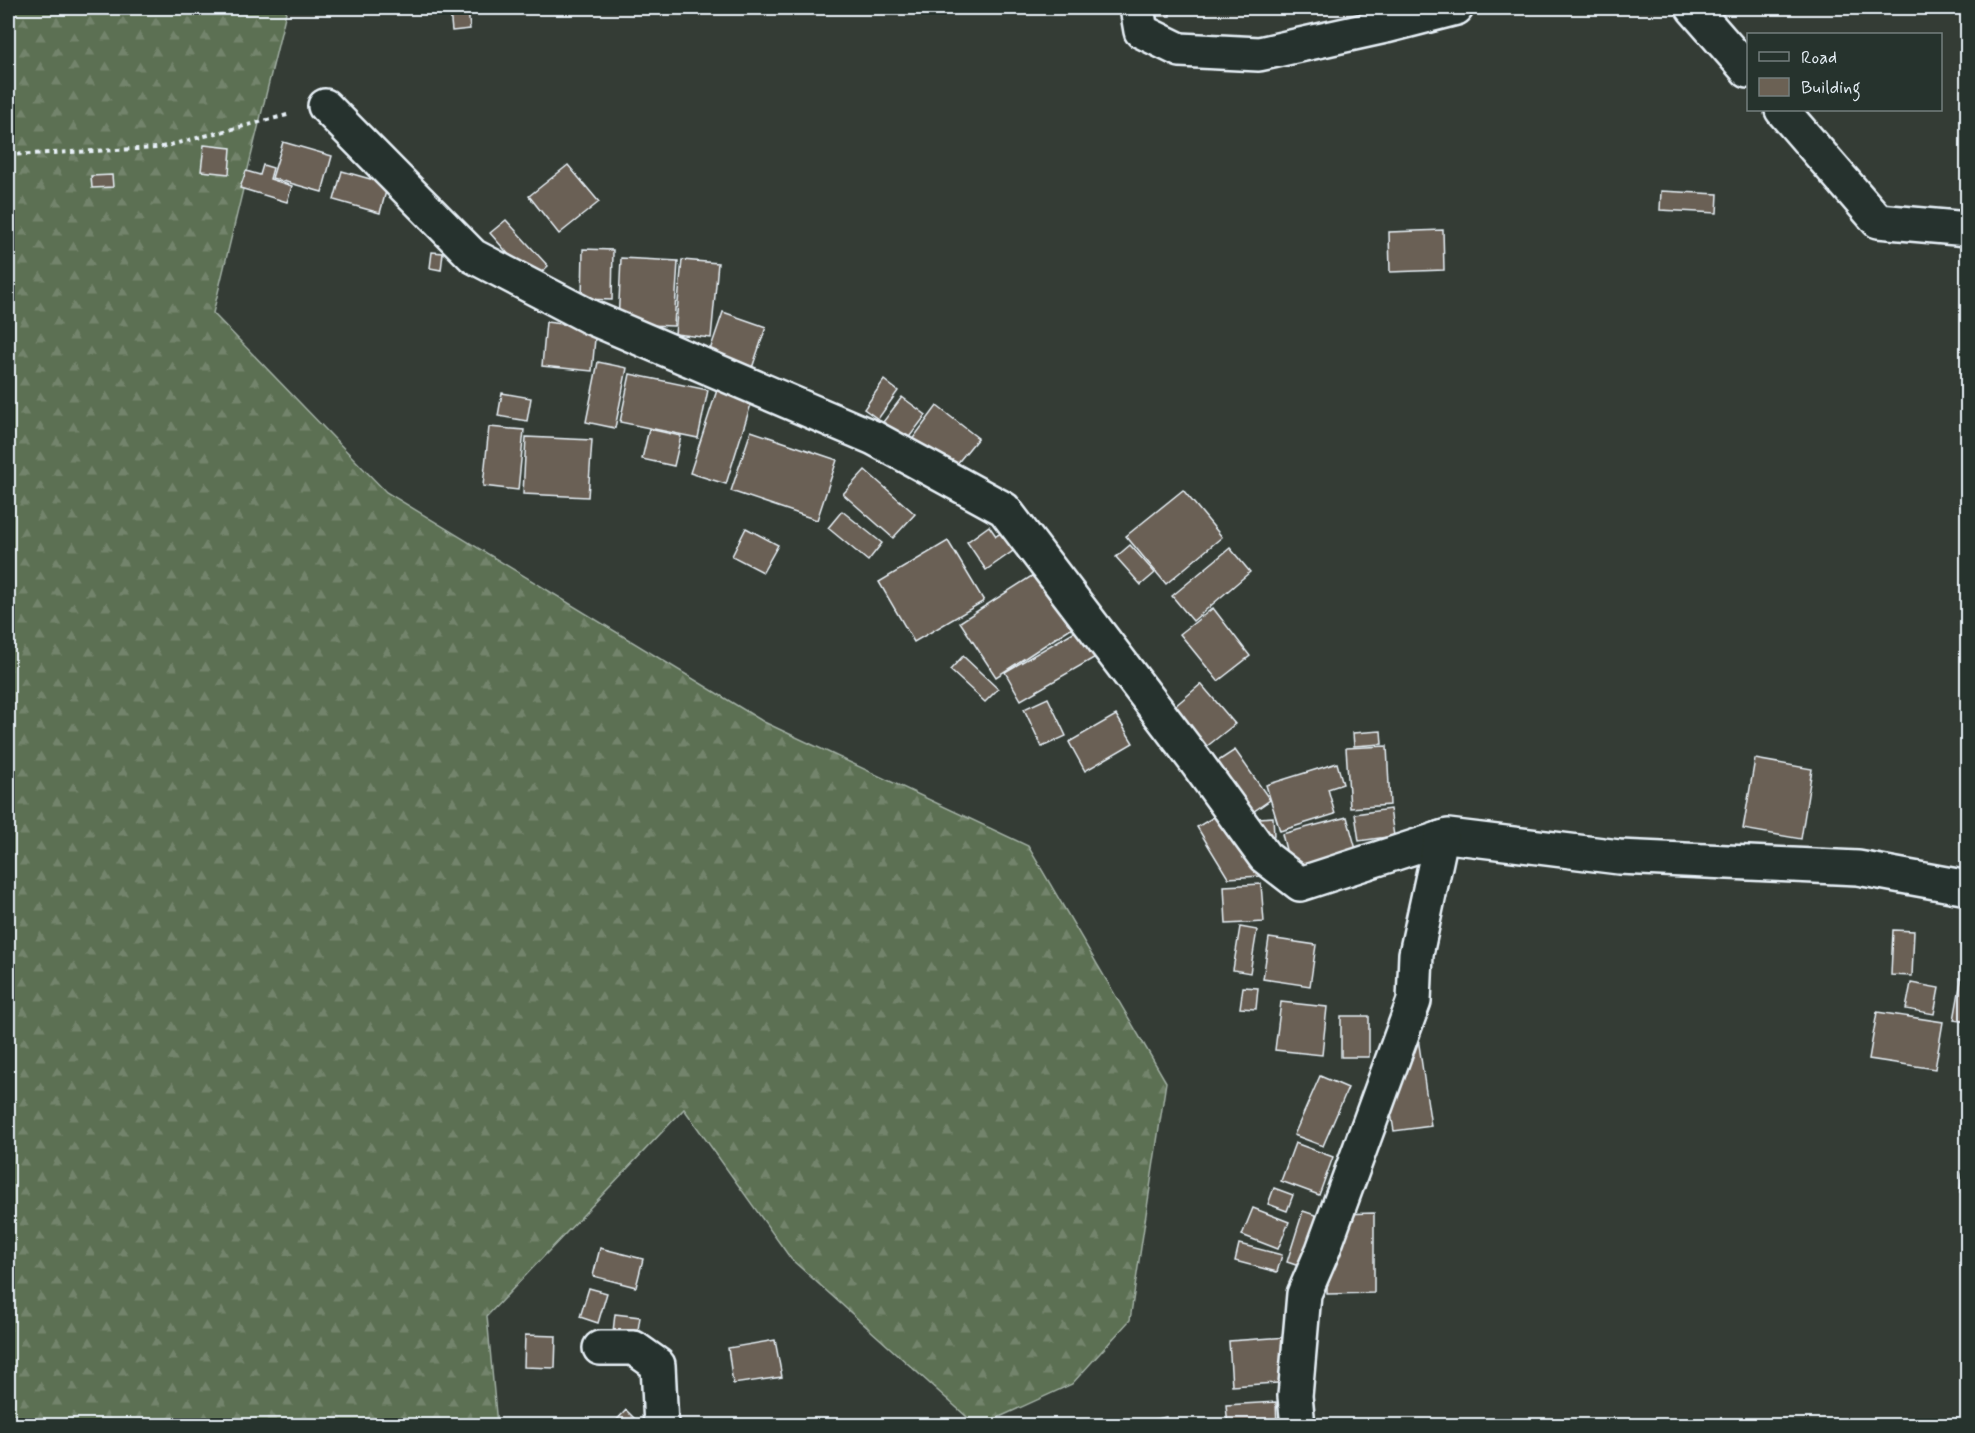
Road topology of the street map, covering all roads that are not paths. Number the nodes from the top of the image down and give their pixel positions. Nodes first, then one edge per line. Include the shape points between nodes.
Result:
1 (1137, 8) edge
2 (1456, 8) edge
3 (1693, 8) edge
4 (1747, 69) edge
5 (325, 106) road end
6 (1783, 111) edge
7 (1968, 229) edge
8 (1441, 838) junction
9 (1968, 888) edge
10 (600, 1348) dead end
11 (661, 1425) edge
12 (1298, 1425) edge

1 - 2 street via 1141,32 1180,50 1259,54
3 - 4 street
5 - 8 street via 473,256 590,317 874,438 1004,509 1265,857 1300,884
6 - 7 street via 1878,221
8 - 9 street via 1619,857 1858,868
8 - 12 street via 1416,954 1414,1001 1304,1294 1295,1396
10 - 11 street via 634,1348 658,1365

